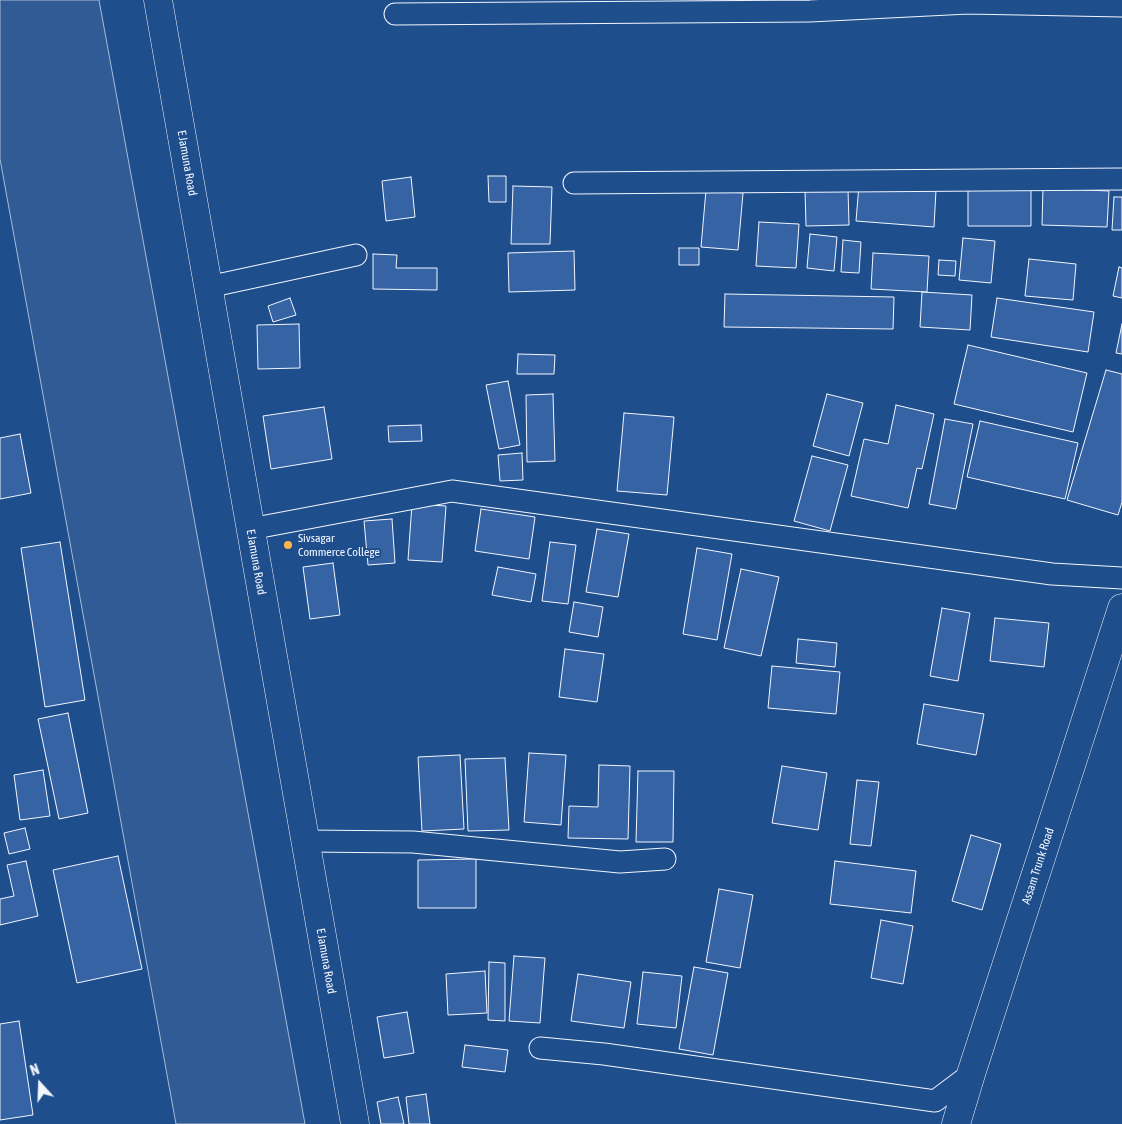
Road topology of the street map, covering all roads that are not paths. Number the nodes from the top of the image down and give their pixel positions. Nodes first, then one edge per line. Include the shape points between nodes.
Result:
1 (158, 0) edge
2 (1122, 6) edge
3 (395, 14) dead end
4 (1122, 179) edge
5 (574, 183) dead end
6 (356, 255) dead end
7 (208, 288) junction
8 (250, 529) junction
9 (1122, 578) edge
10 (1122, 608) edge
11 (305, 841) junction
12 (665, 859) dead end
13 (540, 1048) dead end
14 (971, 1074) junction
15 (355, 1124) edge
16 (956, 1124) edge

1 - 7 main road, E Jamuna Road
2 - 3 street via 968,3 810,10
4 - 5 street
6 - 7 street
7 - 8 main road, E Jamuna Road
8 - 9 street via 452,491 1052,574
8 - 11 main road, E Jamuna Road
10 - 14 main road, Assam Trunk Road
11 - 12 street via 413,842 620,862
11 - 15 main road, E Jamuna Road
13 - 14 street via 604,1054 935,1101
14 - 16 main road, Assam Trunk Road

